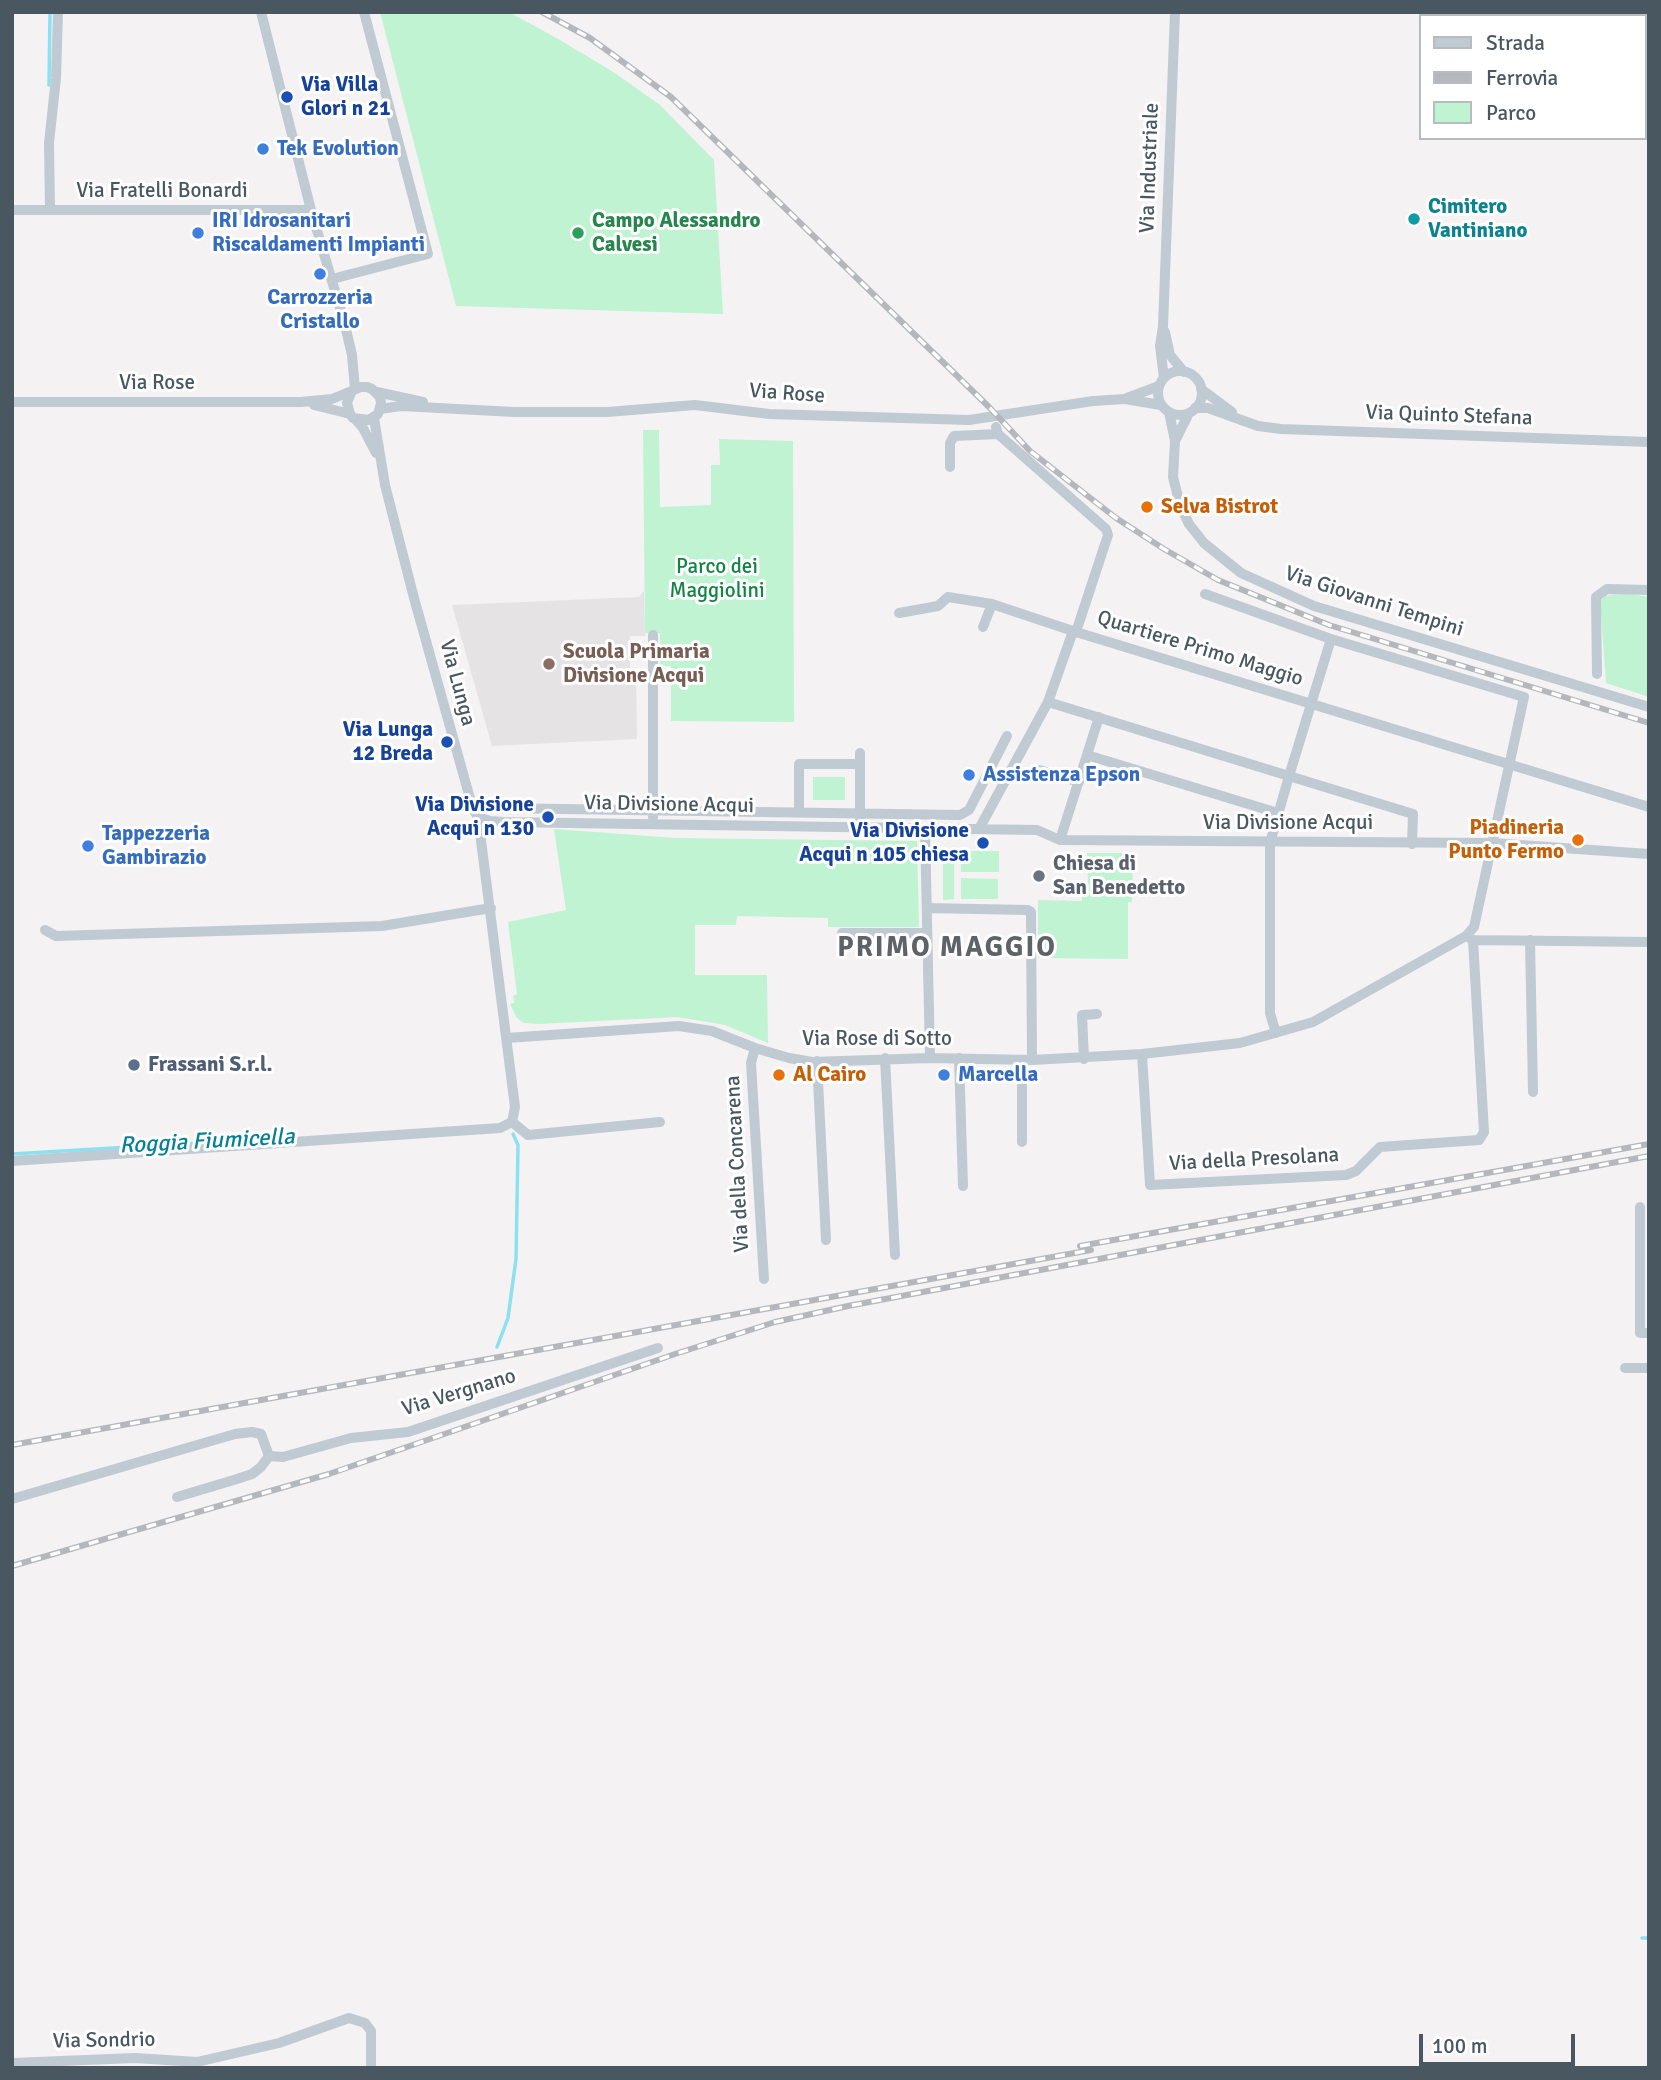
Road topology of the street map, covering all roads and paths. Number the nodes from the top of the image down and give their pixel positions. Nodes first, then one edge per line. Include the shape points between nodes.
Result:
1 (58, 12) edge
2 (261, 12) edge
3 (364, 12) edge
4 (1175, 12) edge
5 (12, 210) edge
6 (50, 210) junction
7 (311, 210) junction
8 (332, 279) junction
9 (1163, 326) junction
10 (352, 355) junction
11 (1184, 372) junction
12 (1161, 382) junction
13 (1201, 389) junction
14 (353, 391) junction
15 (374, 391) junction
16 (1125, 399) junction
17 (12, 402) edge
18 (301, 402) junction
19 (447, 408) junction
20 (1165, 409) junction
21 (1192, 411) junction
22 (377, 413) junction
23 (352, 416) junction
24 (1249, 423) junction
25 (1175, 441) junction
26 (1649, 442) edge
27 (950, 467) dead end
28 (381, 468) junction
29 (1649, 590) edge
30 (1205, 594) dead end
31 (992, 604) junction
32 (899, 613) dead end
33 (983, 627) dead end
34 (1076, 632) junction
35 (653, 635) dead end
36 (1331, 639) junction
37 (1597, 674) dead end
38 (1048, 702) junction
39 (1312, 705) junction
40 (1649, 707) edge
41 (1098, 717) junction
42 (1007, 736) dead end
43 (1087, 755) junction
44 (993, 763) junction
45 (1508, 764) junction
46 (1039, 770) dead end
47 (1010, 772) junction
48 (1289, 776) junction
49 (1079, 782) junction
50 (497, 807) dead end
51 (1649, 807) edge
52 (653, 810) junction
53 (799, 813) junction
54 (860, 813) junction
55 (1278, 813) junction
56 (929, 814) junction
57 (478, 817) junction
58 (653, 824) junction
59 (859, 827) junction
60 (927, 828) junction
61 (979, 829) junction
62 (1060, 840) junction
63 (1270, 843) junction
64 (1412, 844) junction
65 (1491, 844) junction
66 (1649, 854) edge
67 (491, 908) junction
68 (927, 908) junction
69 (46, 930) dead end
70 (842, 933) dead end
71 (927, 933) junction
72 (1469, 938) junction
73 (1530, 940) junction
74 (1649, 942) edge
75 (1097, 1014) dead end
76 (1276, 1033) junction
77 (508, 1038) junction
78 (755, 1048) junction
79 (1142, 1054) junction
80 (885, 1058) junction
81 (930, 1058) junction
82 (959, 1058) junction
83 (1084, 1059) junction
84 (1027, 1060) junction
85 (817, 1062) junction
86 (1533, 1092) dead end
87 (512, 1122) junction
88 (660, 1122) dead end
89 (1022, 1142) dead end
90 (12, 1161) edge
91 (963, 1186) dead end
92 (1640, 1207) dead end
93 (1644, 1227) edge
94 (826, 1240) dead end
95 (895, 1255) dead end
96 (764, 1279) dead end
97 (1649, 1333) edge
98 (658, 1348) dead end
99 (1625, 1368) dead end
100 (1649, 1368) edge
101 (269, 1456) junction
102 (177, 1497) dead end
103 (12, 1499) edge
104 (15, 2065) edge
105 (196, 2065) edge
106 (371, 2068) edge

1 - 6 street
2 - 7 street
3 - 8 street via 428,254
4 - 9 street, Via Industriale
5 - 6 street, Via Fratelli Bonardi
6 - 7 street, Via Fratelli Bonardi
7 - 8 street
8 - 10 street
9 - 11 street, Via Industriale via 1170,355
9 - 12 street, Via Industriale
10 - 14 street
10 - 15 street
11 - 12 street via 1170,374
11 - 13 street via 1195,378
12 - 16 street, Via Rose
12 - 20 street via 1158,396
13 - 21 street
13 - 24 street, Via Quinto Stefana
14 - 15 street via 367,387
14 - 18 street, Via Rose
14 - 23 street via 347,403
15 - 19 street, Via Rose
15 - 22 street via 380,397
16 - 19 street, Via Rose via 969,420 769,414 695,405 607,412
16 - 20 street, Via Rose
17 - 18 street, Via Rose
18 - 23 street, Via Rose
19 - 22 street, Via Rose via 394,406
20 - 21 street via 1182,415
20 - 25 street, Via Giovanni Tempini
21 - 24 street, Via Quinto Stefana via 1217,410
21 - 25 street, Via Giovanni Tempini
22 - 23 street via 364,421
22 - 28 street, Via Lunga
23 - 28 street, Via Lunga via 370,440
24 - 26 street, Via Quinto Stefana via 1281,429
25 - 40 street, Via Giovanni Tempini via 1173,477 1189,524 1204,543 1241,573 1314,606
27 - 34 street, Quartiere Primo Maggio via 954,436 997,430 1104,525 1108,532
28 - 57 street, Via Lunga
29 - 37 street via 1607,589 1595,597
30 - 36 street
31 - 32 street, Quartiere Primo Maggio via 948,597 938,606
31 - 33 street
31 - 34 street, Quartiere Primo Maggio
34 - 38 street, Quartiere Primo Maggio
34 - 39 street, Quartiere Primo Maggio
35 - 52 street
36 - 39 street, Quartiere Primo Maggio
36 - 45 street via 1524,696
38 - 41 street
38 - 47 street, Quartiere Primo Maggio
39 - 45 street, Quartiere Primo Maggio
39 - 48 street, Quartiere Primo Maggio
41 - 43 street
41 - 48 street
42 - 44 street, Via Divisione Acqui
43 - 49 street
43 - 55 street
44 - 47 street
44 - 56 street, Via Divisione Acqui via 965,814
45 - 51 street, Quartiere Primo Maggio
45 - 65 street
46 - 49 street
47 - 61 street, Quartiere Primo Maggio
48 - 55 street, Quartiere Primo Maggio
48 - 64 street via 1413,814
49 - 62 street
50 - 52 street, Via Divisione Acqui
52 - 53 street, Via Divisione Acqui
52 - 58 street
53 - 54 street, Via Divisione Acqui
53 - 54 street via 799,764 860,759
54 - 56 street, Via Divisione Acqui
54 - 59 street
55 - 63 street, Quartiere Primo Maggio
56 - 60 street
57 - 58 street, Via Divisione Acqui via 490,821
57 - 67 street, Via Lunga
58 - 59 street, Via Divisione Acqui
59 - 60 street, Via Divisione Acqui
60 - 61 street, Via Divisione Acqui
60 - 68 street
61 - 62 street, Via Divisione Acqui via 1037,830
62 - 63 street, Via Divisione Acqui
63 - 64 street, Via Divisione Acqui
63 - 76 street, Quartiere Primo Maggio via 1270,1013
64 - 65 street, Via Divisione Acqui
65 - 66 street, Via Divisione Acqui
65 - 72 street
67 - 69 street via 382,926 56,936
67 - 77 street, Via Lunga
68 - 71 street
68 - 84 street via 1031,912
70 - 71 street
71 - 81 street
72 - 73 street, Via Rose di Sotto
72 - 76 street, Via Rose di Sotto via 1313,1022
72 - 79 street, Via della Presolana via 1484,1132 1479,1140 1380,1147 1346,1175 1150,1185
73 - 74 street, Via Rose di Sotto
73 - 86 street
75 - 83 street via 1082,1015
76 - 79 street, Via Rose di Sotto via 1240,1043
77 - 78 street, Via Rose di Sotto via 679,1026 712,1031
77 - 87 street, Via Lunga via 515,1107
78 - 85 street, Via Rose di Sotto
78 - 96 street, Via della Concarena via 751,1063
79 - 83 street, Via Rose di Sotto
80 - 81 street, Via Rose di Sotto
80 - 85 street, Via Rose di Sotto
80 - 95 street
81 - 82 street, Via Rose di Sotto
82 - 84 street, Via Rose di Sotto
82 - 91 street
83 - 84 street, Via Rose di Sotto
84 - 89 street
85 - 94 street
87 - 88 street via 528,1135
87 - 90 street via 500,1128
92 - 93 street
93 - 97 street via 1640,1333
98 - 101 street, Via Vergnano via 408,1432 351,1438 283,1457
99 - 100 street
101 - 102 street via 252,1474
101 - 103 street via 261,1434 235,1434
104 - 105 street, Via Sondrio via 135,2058
105 - 106 street, Via Sondrio via 349,2018 365,2023 371,2031

